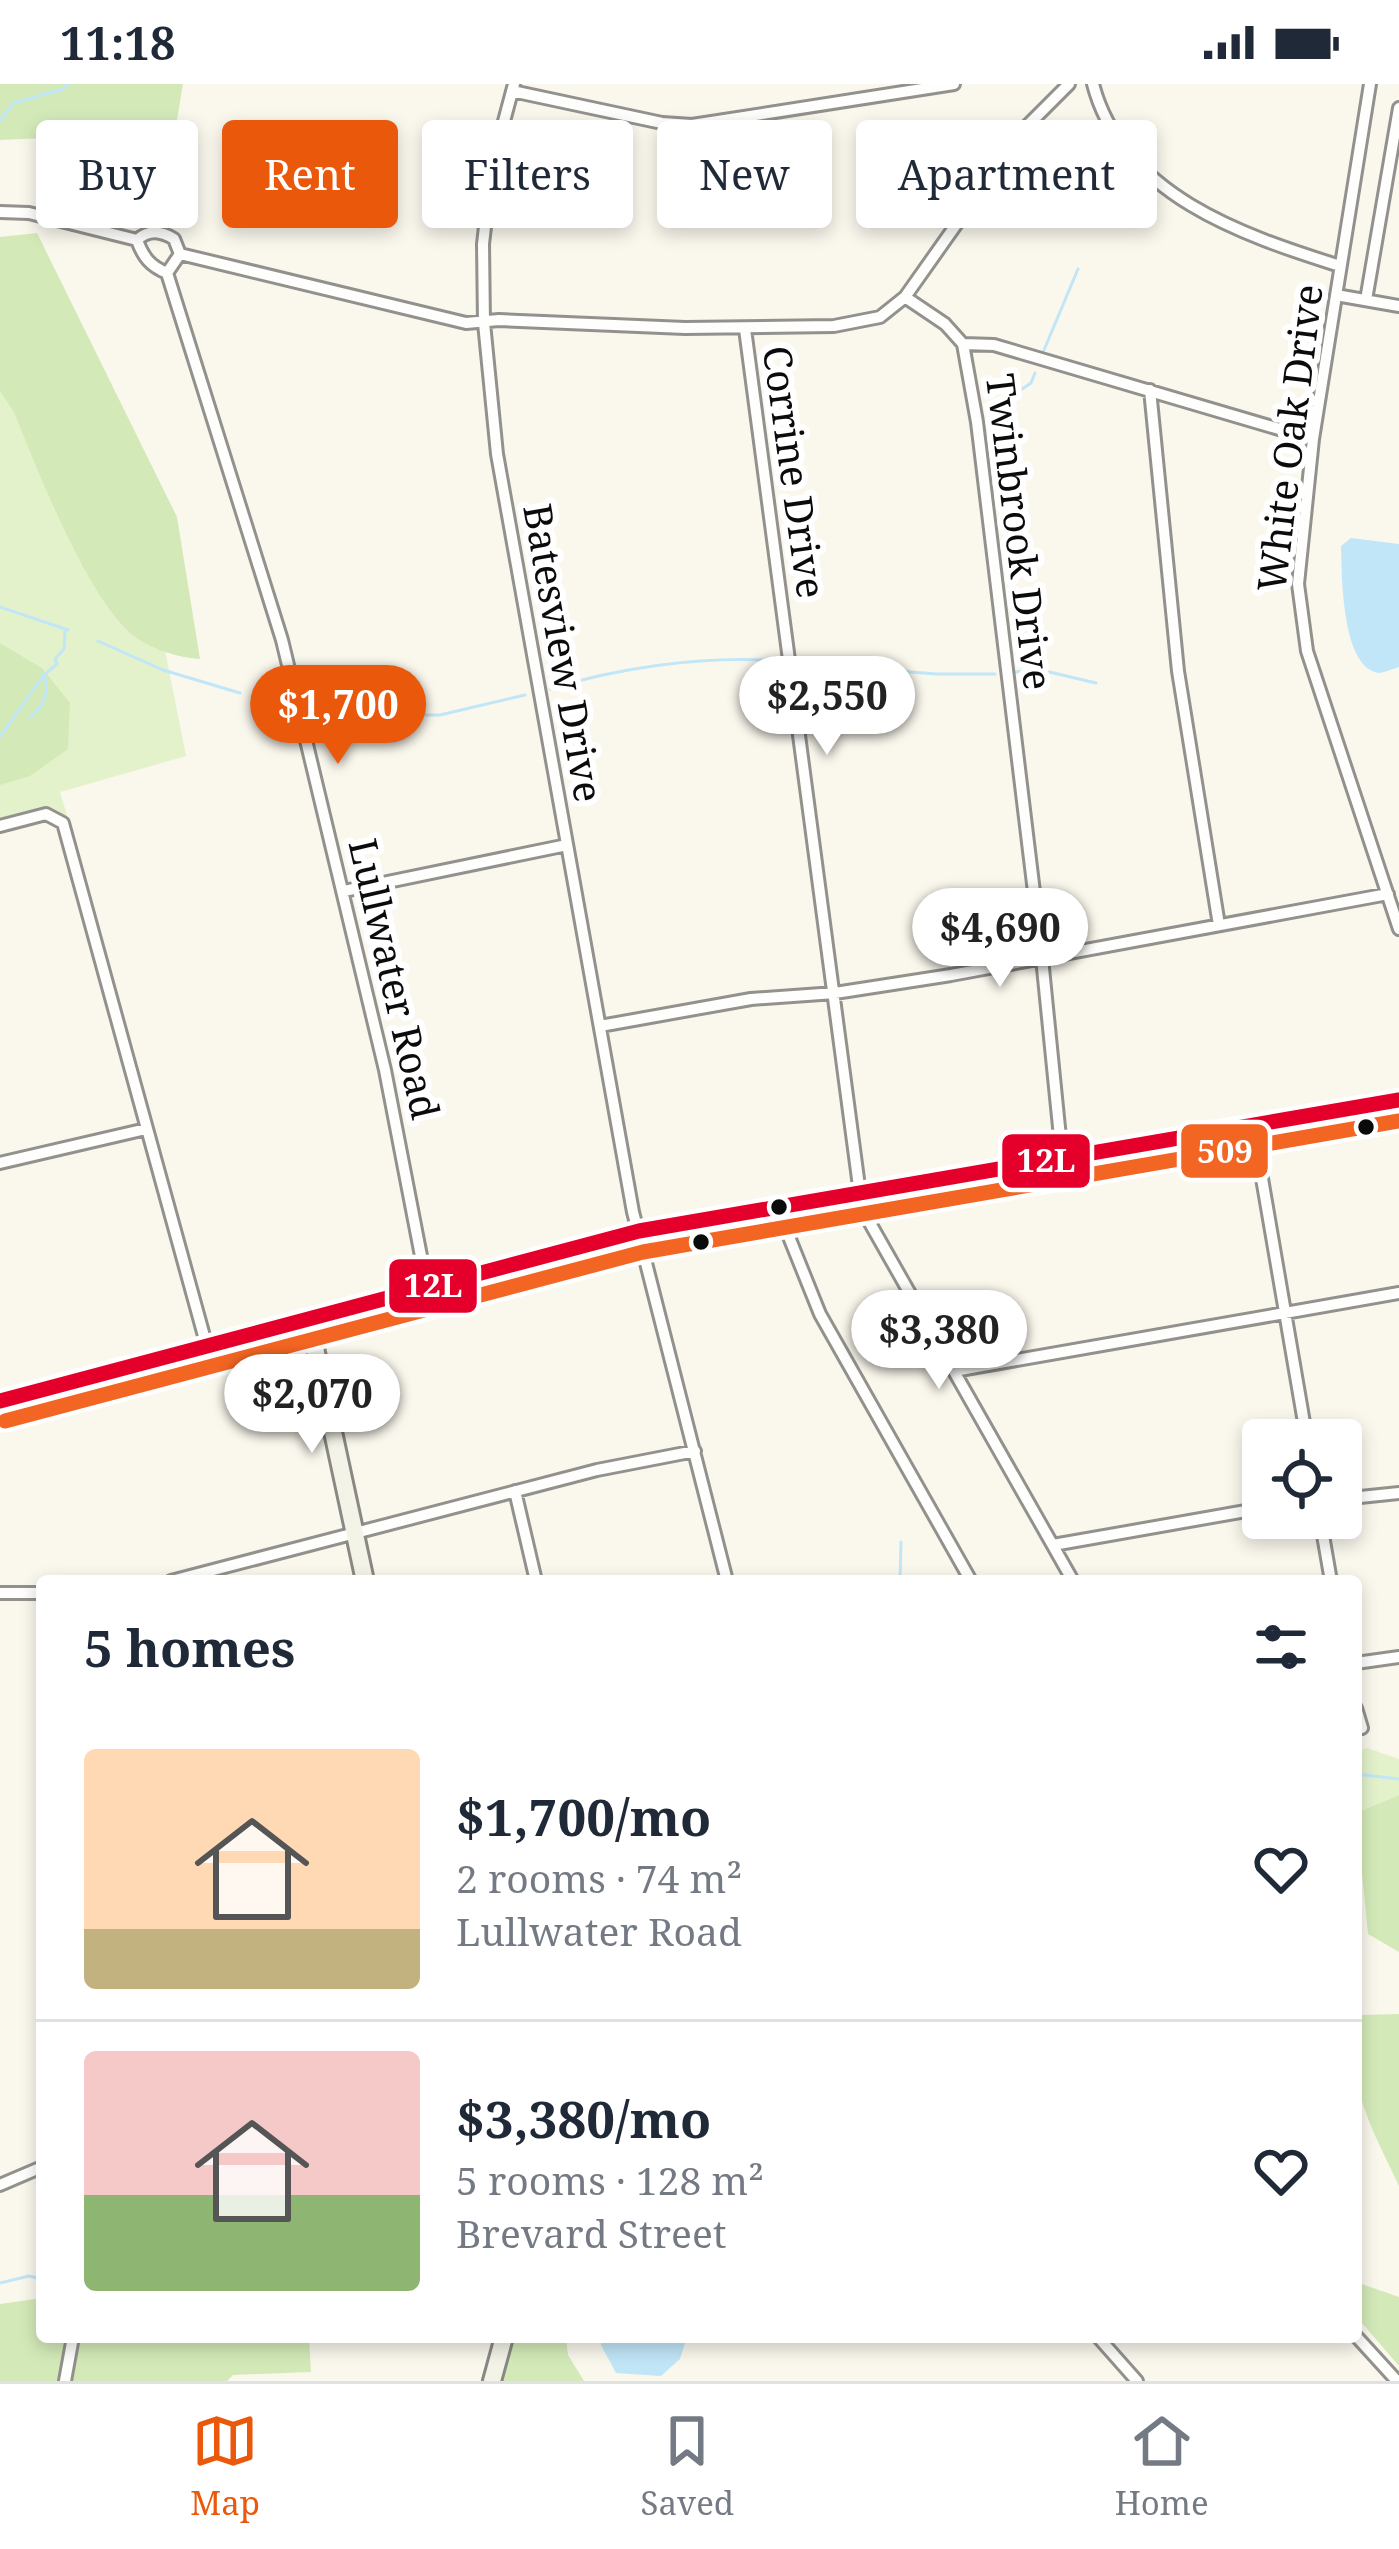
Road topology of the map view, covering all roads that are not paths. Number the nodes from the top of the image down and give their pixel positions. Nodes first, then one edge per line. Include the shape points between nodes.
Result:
1 (953, 84) edge
2 (1069, 84) edge
3 (1093, 84) edge
4 (1370, 84) edge
5 (513, 88) edge
6 (1399, 108) edge
7 (0, 212) edge
8 (137, 240) junction
9 (180, 254) junction
10 (1340, 266) junction
11 (166, 273) junction
12 (1336, 295) junction
13 (905, 297) junction
14 (1366, 300) junction
15 (1399, 306) edge
16 (484, 323) junction
17 (745, 329) junction
18 (963, 344) junction
19 (1150, 390) junction
20 (1313, 439) junction
21 (0, 826) edge
22 (567, 844) junction
23 (344, 891) junction
24 (1388, 894) junction
25 (1219, 925) junction
26 (1399, 929) edge
27 (1042, 958) junction
28 (835, 993) junction
29 (600, 1026) junction
30 (1399, 1100) edge
31 (1253, 1126) junction
32 (146, 1129) junction
33 (1062, 1157) junction
34 (0, 1163) edge
35 (862, 1194) junction
36 (777, 1207) junction
37 (639, 1231) junction
38 (427, 1287) junction
39 (1399, 1293) edge
40 (1284, 1312) junction
41 (309, 1320) junction
42 (207, 1347) junction
43 (953, 1372) junction
44 (0, 1401) edge
45 (1302, 1419) edge
46 (694, 1451) junction
47 (514, 1491) junction
48 (1399, 1493) edge
49 (1362, 1497) edge
50 (1242, 1512) edge
51 (355, 1533) junction
52 (1324, 1539) edge
53 (1053, 1544) junction
54 (194, 1575) edge
55 (364, 1575) edge
56 (535, 1575) edge
57 (725, 1575) edge
58 (968, 1575) edge
59 (1070, 1575) edge
60 (1330, 1575) edge
61 (0, 1593) edge
62 (36, 1593) edge
63 (1399, 1657) edge
64 (1362, 1662) edge
65 (36, 2170) edge
66 (0, 2185) edge
67 (72, 2343) edge
68 (502, 2343) edge
69 (1103, 2343) edge
70 (1362, 2343) edge
71 (65, 2381) edge
72 (492, 2381) edge
73 (1137, 2381) edge
74 (1396, 2381) edge

1 - 5 street via 692,125
2 - 13 street via 1010,147
3 - 10 street via 1113,132 1172,194
4 - 10 street, White Oak Drive
5 - 16 street, Batesview Drive via 485,210
6 - 14 street
7 - 8 street
8 - 9 street via 166,234
8 - 11 street, Lullwater Road
9 - 11 street
9 - 16 street
10 - 12 street, White Oak Drive
11 - 23 street, Lullwater Road via 282,640
12 - 14 street
12 - 20 street, White Oak Drive
13 - 17 street via 865,322
13 - 18 street
14 - 15 street
16 - 17 street
16 - 22 street, Batesview Drive via 497,454
17 - 28 street, Corrine Drive
18 - 19 street via 994,345
18 - 27 street, Twinbrook Drive
19 - 20 street
19 - 25 street via 1180,691
20 - 24 street, White Oak Drive via 1301,626
21 - 32 street via 46,814 63,823
22 - 23 street
22 - 29 street, Batesview Drive
23 - 38 street, Lullwater Road
24 - 25 street
24 - 26 street, White Oak Drive
25 - 27 street
27 - 28 street
27 - 33 street, Twinbrook Drive
28 - 29 street
28 - 35 street, Corrine Drive
29 - 37 street, Batesview Drive
30 - 31 main road
31 - 33 main road
31 - 40 street
32 - 34 street
32 - 42 street
33 - 35 main road
35 - 36 main road
35 - 43 street, Corrine Drive via 863,1214
36 - 37 main road
36 - 58 street via 820,1314
37 - 38 main road
37 - 46 street, Batesview Drive
38 - 41 main road
39 - 40 street
40 - 43 street
40 - 45 street
41 - 42 main road
41 - 51 main road
42 - 44 main road
43 - 53 street, Corrine Drive
46 - 47 street
46 - 57 street, Batesview Drive
47 - 51 street
47 - 56 street
48 - 49 street
50 - 53 street
51 - 54 street
51 - 55 main road
52 - 60 street
53 - 59 street, Corrine Drive
61 - 62 street
63 - 64 street
65 - 66 street
67 - 71 street
68 - 72 main road
69 - 73 street
70 - 74 street

